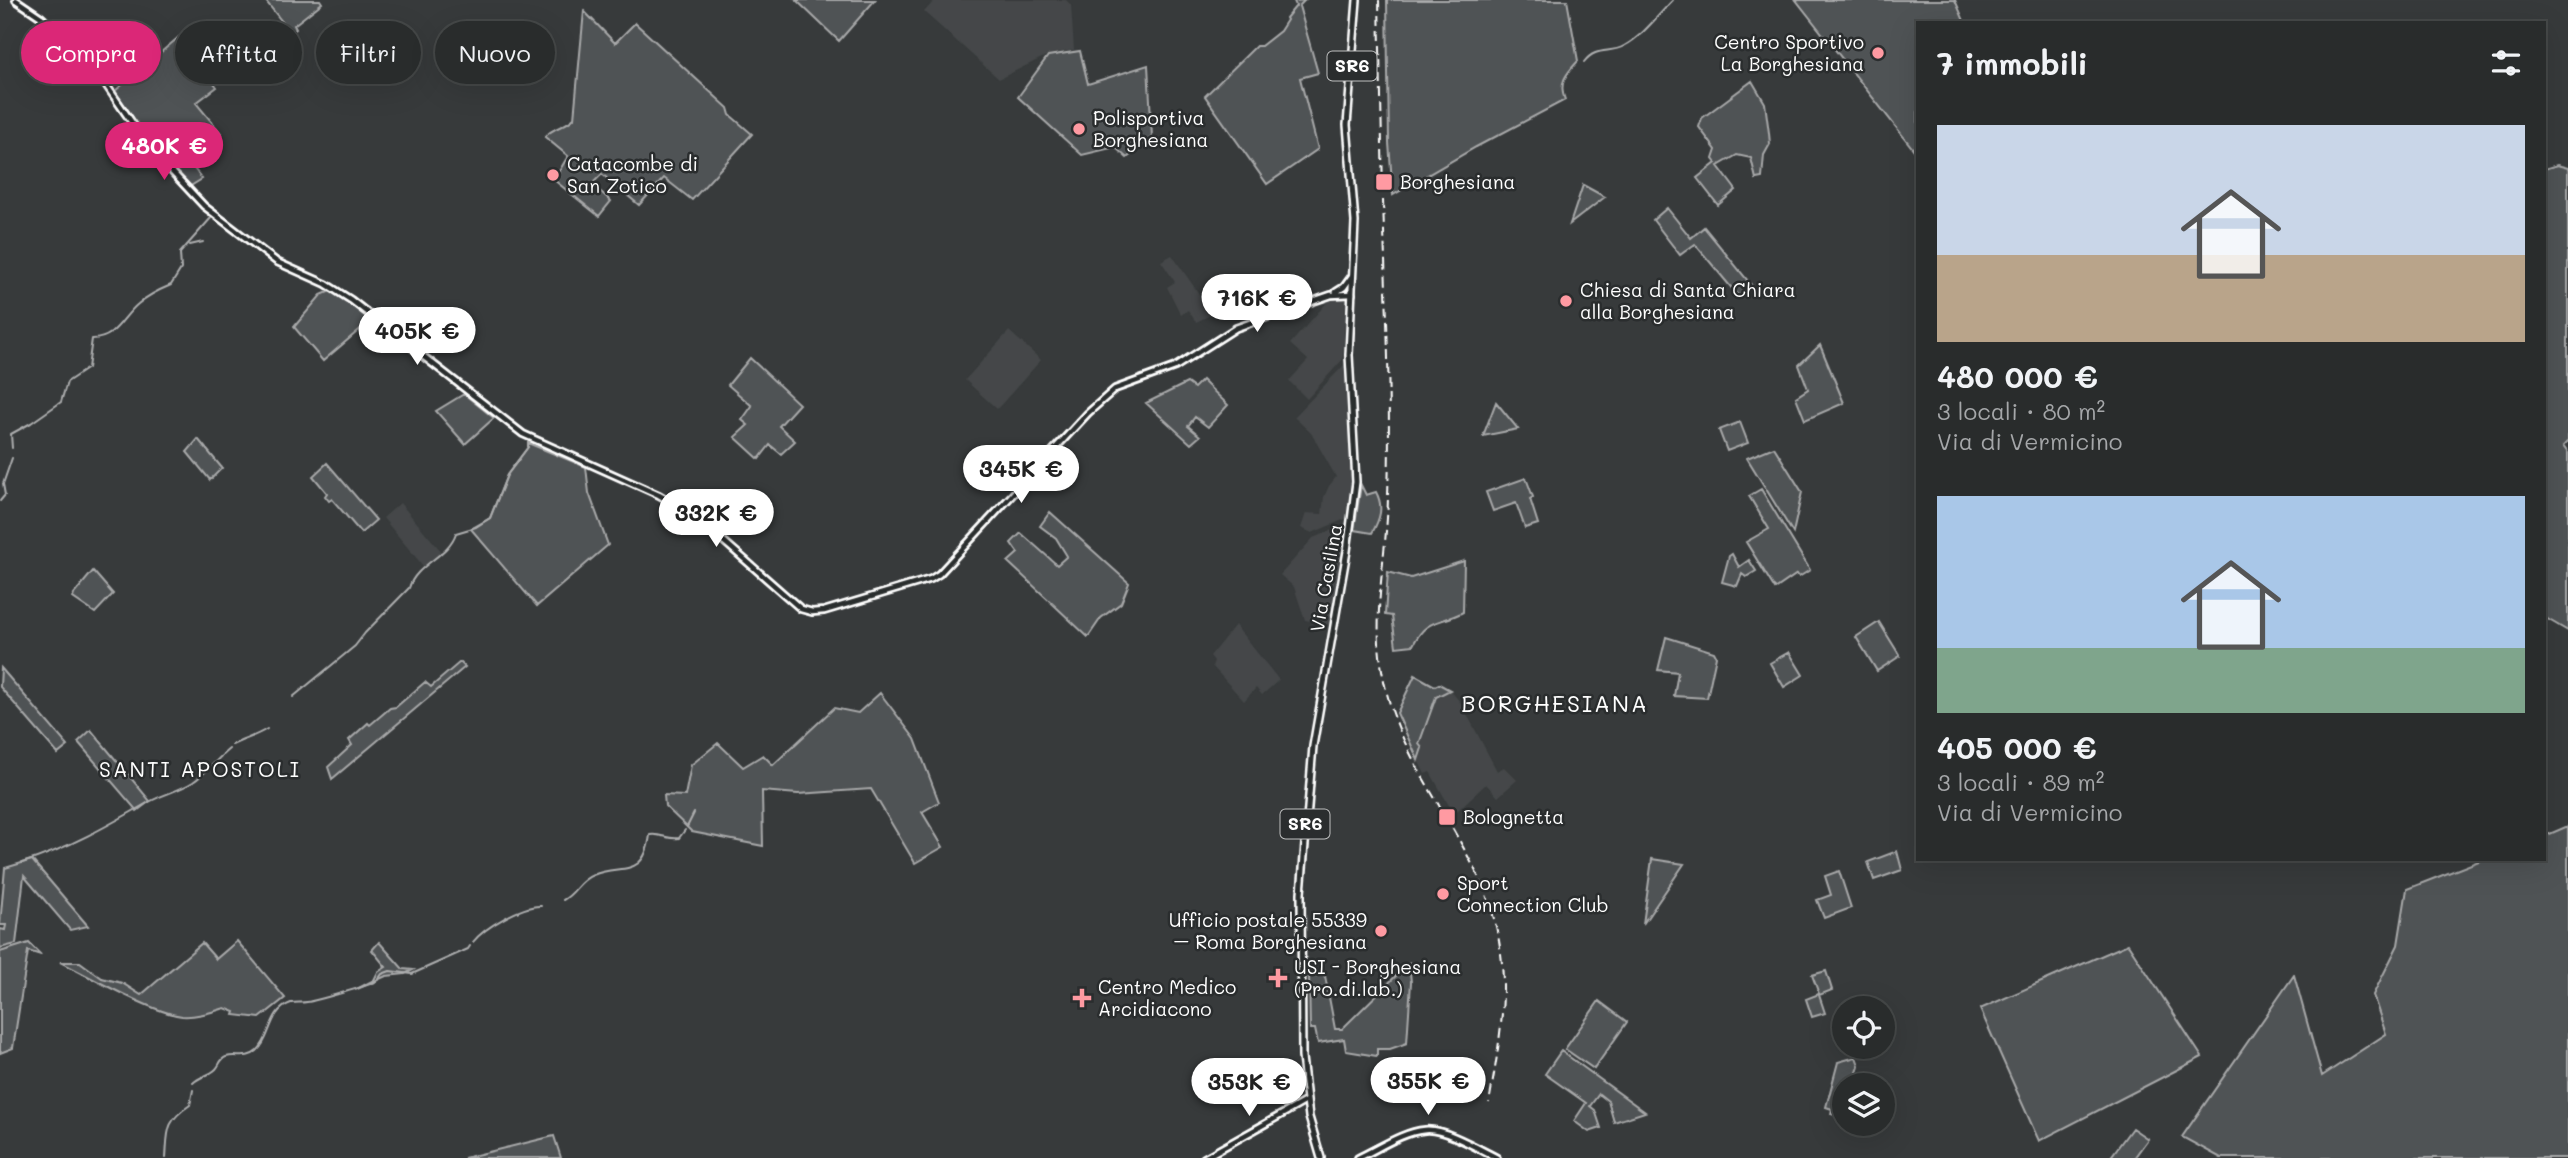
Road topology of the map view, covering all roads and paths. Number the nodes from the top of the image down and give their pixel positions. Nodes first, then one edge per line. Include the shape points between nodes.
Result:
1 (16, 0) edge
2 (1357, 0) edge
3 (1352, 275) junction
4 (1341, 290) junction
5 (1352, 291) junction
6 (1331, 295) junction
7 (1306, 1101) junction
8 (1204, 1158) edge
9 (1321, 1158) edge
10 (1358, 1158) edge
11 (1497, 1158) edge

1 - 6 main road via 89,62 150,148 213,214 277,262 351,300 523,434 691,513 805,611 822,611 934,578 1109,393 1178,366 1234,329
2 - 3 main road, Via Casilina / SR6 via 1347,121 1356,225
3 - 4 main road
3 - 5 main road, Via Casilina / SR6
4 - 5 main road
4 - 6 main road
5 - 6 main road
5 - 7 main road, Via Casilina / SR6 via 1349,358 1356,487 1313,742 1301,882 1301,1040
7 - 8 main road
7 - 9 main road, Via Casilina / SR6
10 - 11 main road via 1428,1130

